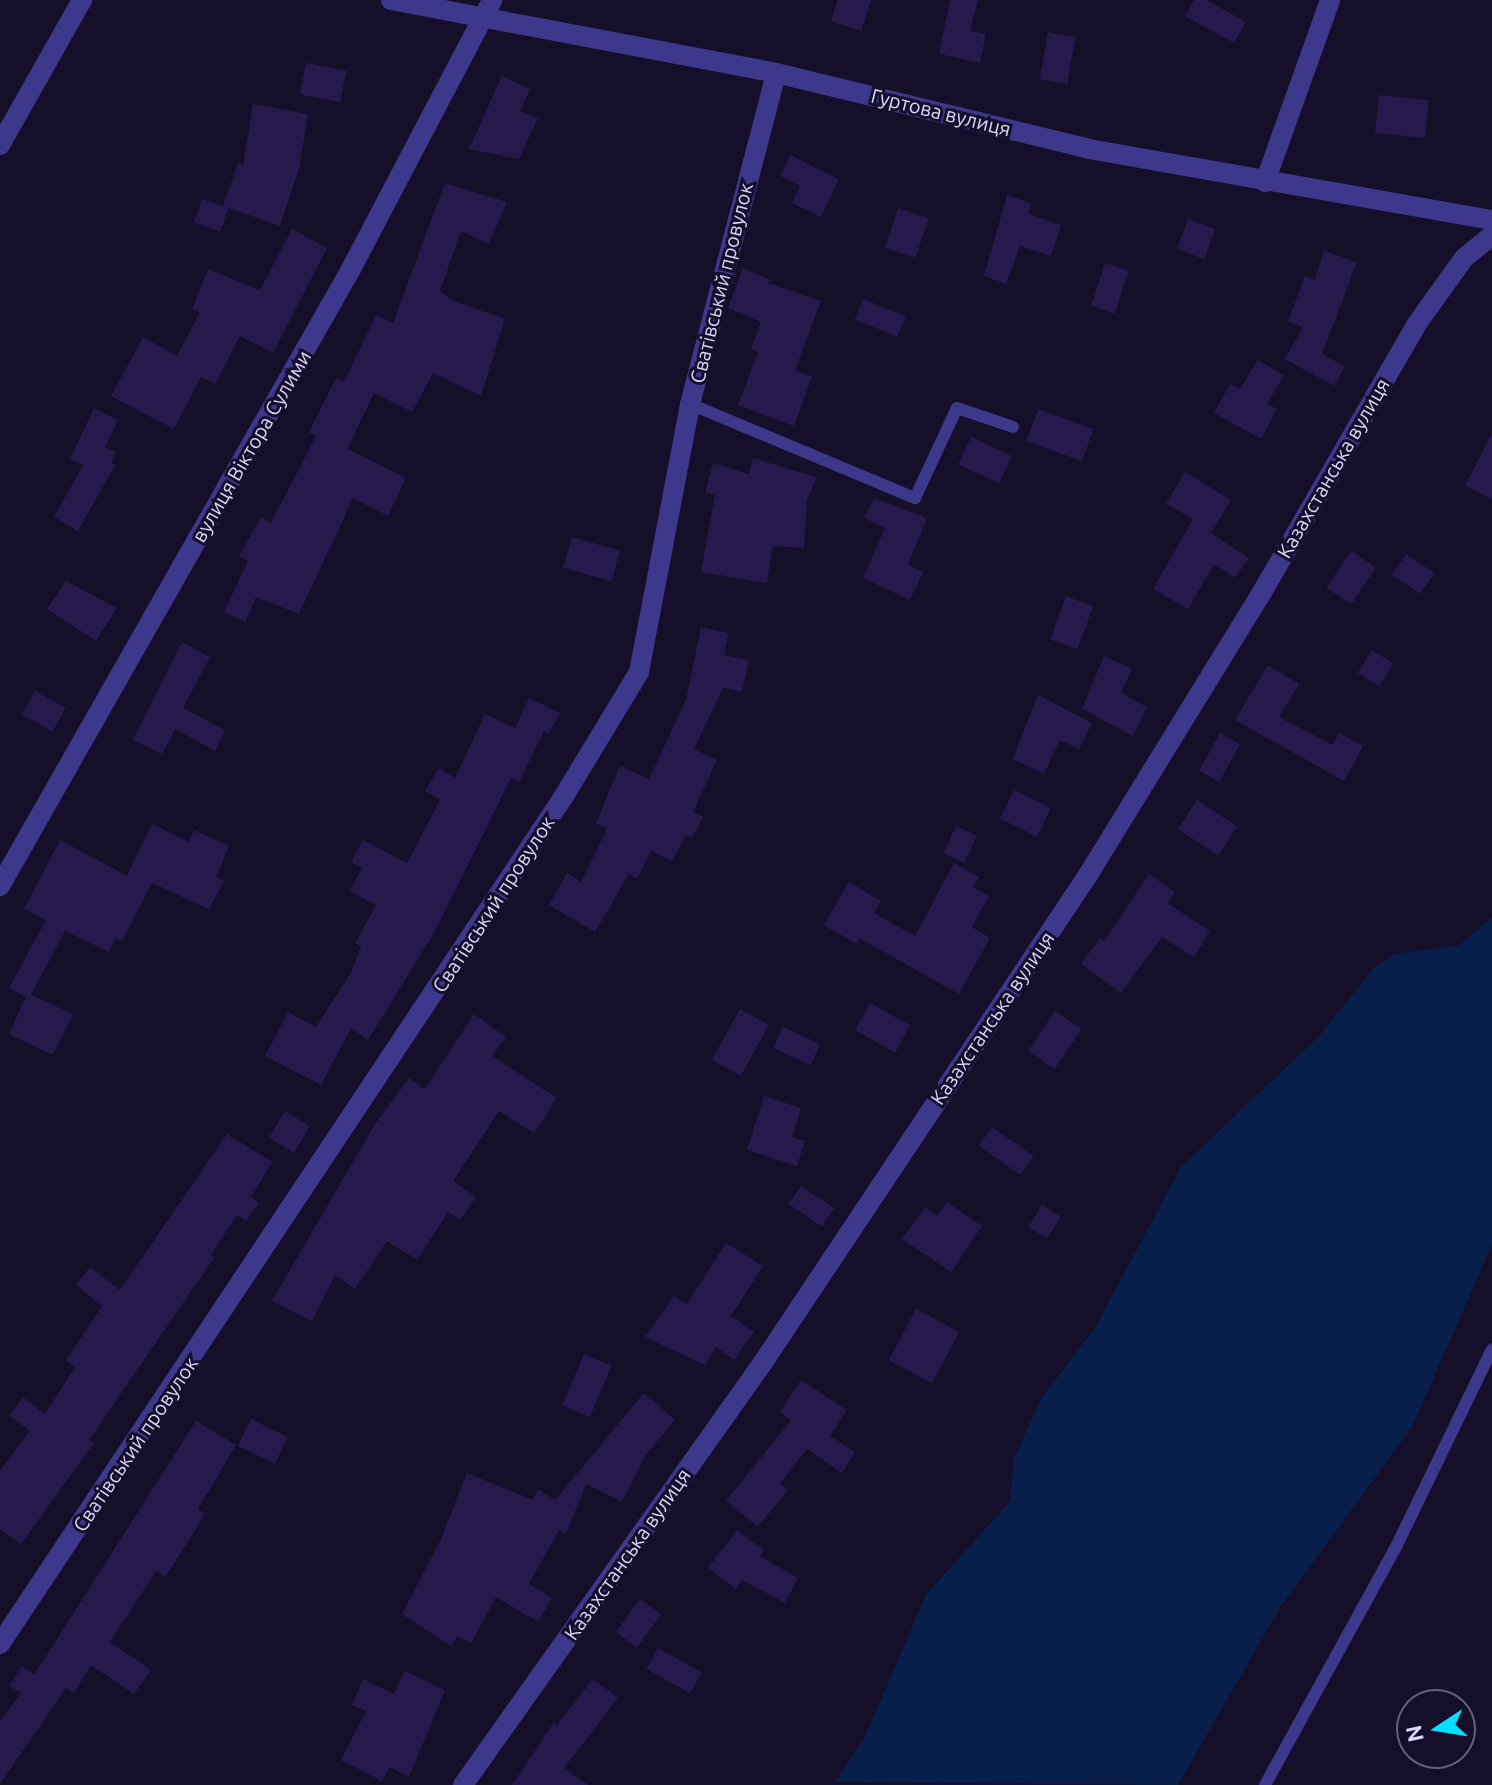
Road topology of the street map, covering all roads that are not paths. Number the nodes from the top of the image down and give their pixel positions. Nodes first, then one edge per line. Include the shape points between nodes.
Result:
1 (82, 0) edge
2 (391, 0) edge
3 (1330, 0) edge
4 (488, 8) edge
5 (776, 73) junction
6 (0, 145) edge
7 (1265, 182) junction
8 (1492, 220) edge
9 (1492, 235) edge
10 (690, 404) junction
11 (1013, 427) dead end
12 (0, 886) edge
13 (1492, 1349) edge
14 (0, 1644) edge
15 (463, 1785) edge
16 (1265, 1785) edge

1 - 6 street
2 - 4 street, Гуртова вулиця
3 - 7 street
4 - 5 street, Гуртова вулиця
4 - 12 street, вулиця Віктора Сулими via 350,271
5 - 7 street, Гуртова вулиця via 1089,149
5 - 10 street, Сватівський провулок
7 - 8 street, Гуртова вулиця
9 - 15 street, Казахстанська вулиця via 1464,258 1416,325 1261,594 1088,875 762,1364
10 - 11 lane via 915,498 957,408
10 - 14 street, Сватівський провулок via 639,672 555,809
13 - 16 lane via 1395,1549

